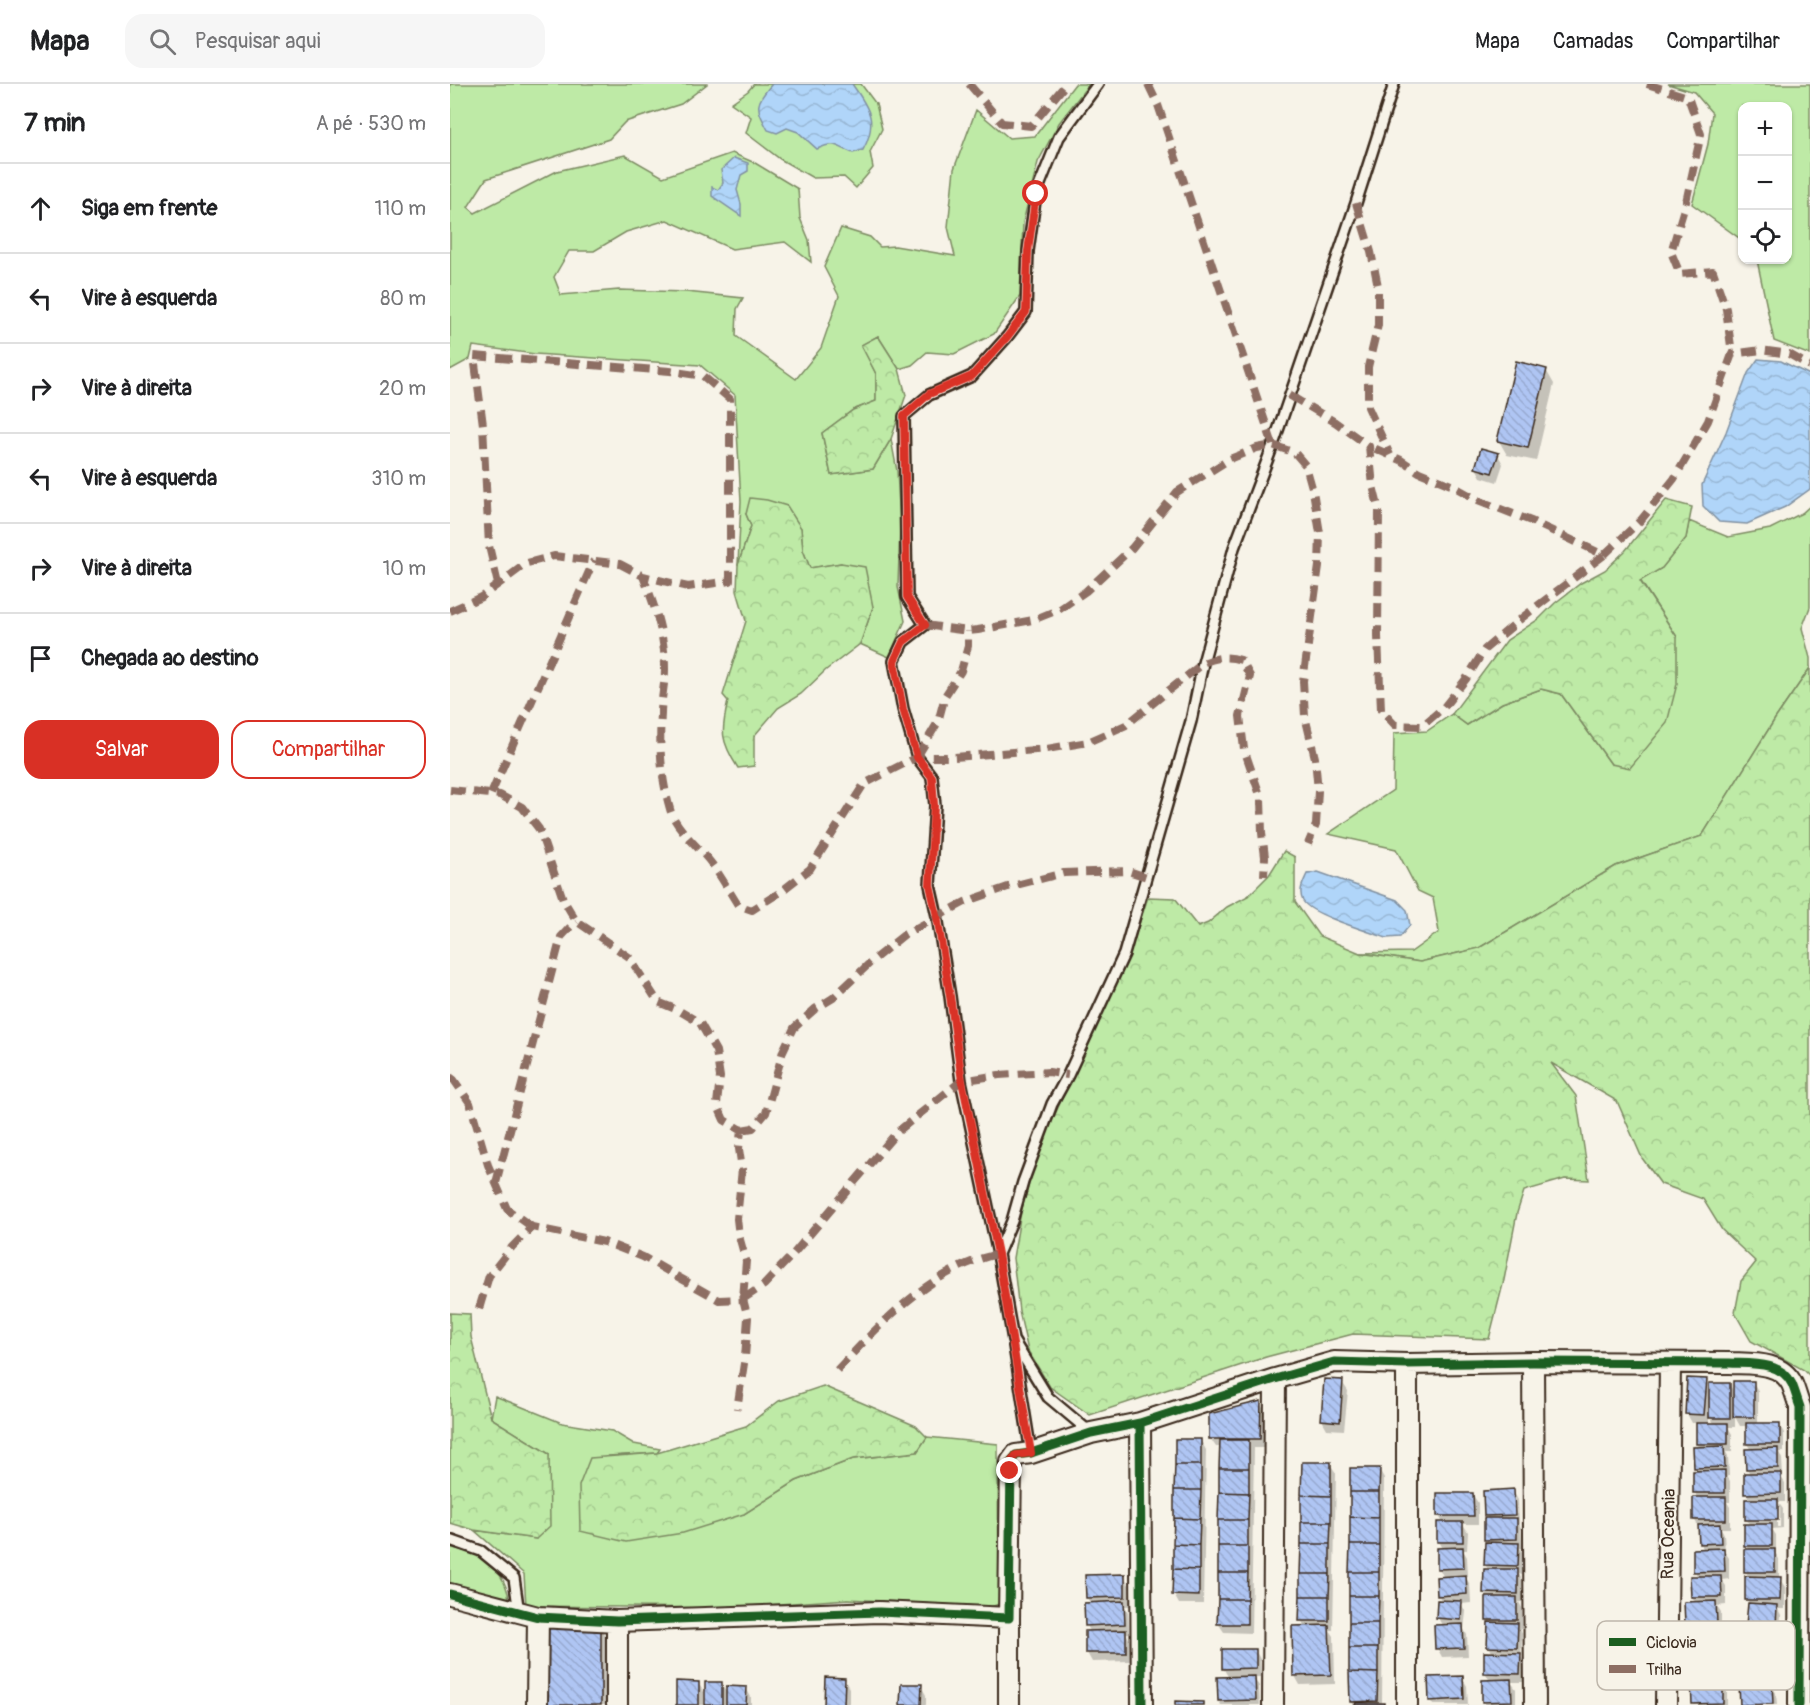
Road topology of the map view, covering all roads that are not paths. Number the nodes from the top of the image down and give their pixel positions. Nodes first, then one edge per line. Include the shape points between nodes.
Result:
1 (1098, 84) edge
2 (1394, 84) edge
3 (998, 1254) junction
4 (1013, 1340) junction
5 (1533, 1362) junction
6 (1670, 1363) junction
7 (1407, 1364) junction
8 (1275, 1379) junction
9 (1140, 1423) junction
10 (1091, 1433) junction
11 (1031, 1453) junction
12 (450, 1540) edge
13 (450, 1594) edge
14 (529, 1615) junction
15 (1009, 1618) junction
16 (617, 1621) junction
17 (1667, 1621) edge
18 (1805, 1621) edge
19 (1666, 1690) edge
20 (537, 1705) edge
21 (617, 1705) edge
22 (1009, 1705) edge
23 (1142, 1705) edge
24 (1273, 1705) edge
25 (1407, 1705) edge
26 (1535, 1705) edge
27 (1666, 1705) edge
28 (1799, 1705) edge

1 - 3 lane via 1059,136 1036,194 1028,251 1026,312 972,376 929,394 904,416 907,597 925,625 903,642 894,661 917,757 932,777 930,885 962,1081
2 - 3 lane via 1273,445 1234,548 1191,721 1124,954 1052,1104
3 - 4 lane
4 - 10 lane via 1048,1397
4 - 11 lane
5 - 6 street
5 - 7 street
5 - 26 street
6 - 17 street, Rua Oceania
6 - 18 street via 1757,1364 1779,1369 1791,1381 1800,1407
7 - 8 street via 1335,1362
7 - 25 street
8 - 9 street
8 - 24 street
9 - 10 street
9 - 23 street
10 - 11 street
11 - 15 street via 1016,1455 1011,1462
12 - 14 lane via 481,1551 514,1578
13 - 14 street
14 - 16 street
14 - 20 street
15 - 16 street via 879,1612
15 - 22 street
16 - 21 street
18 - 28 street
19 - 27 street, Rua Oceania

